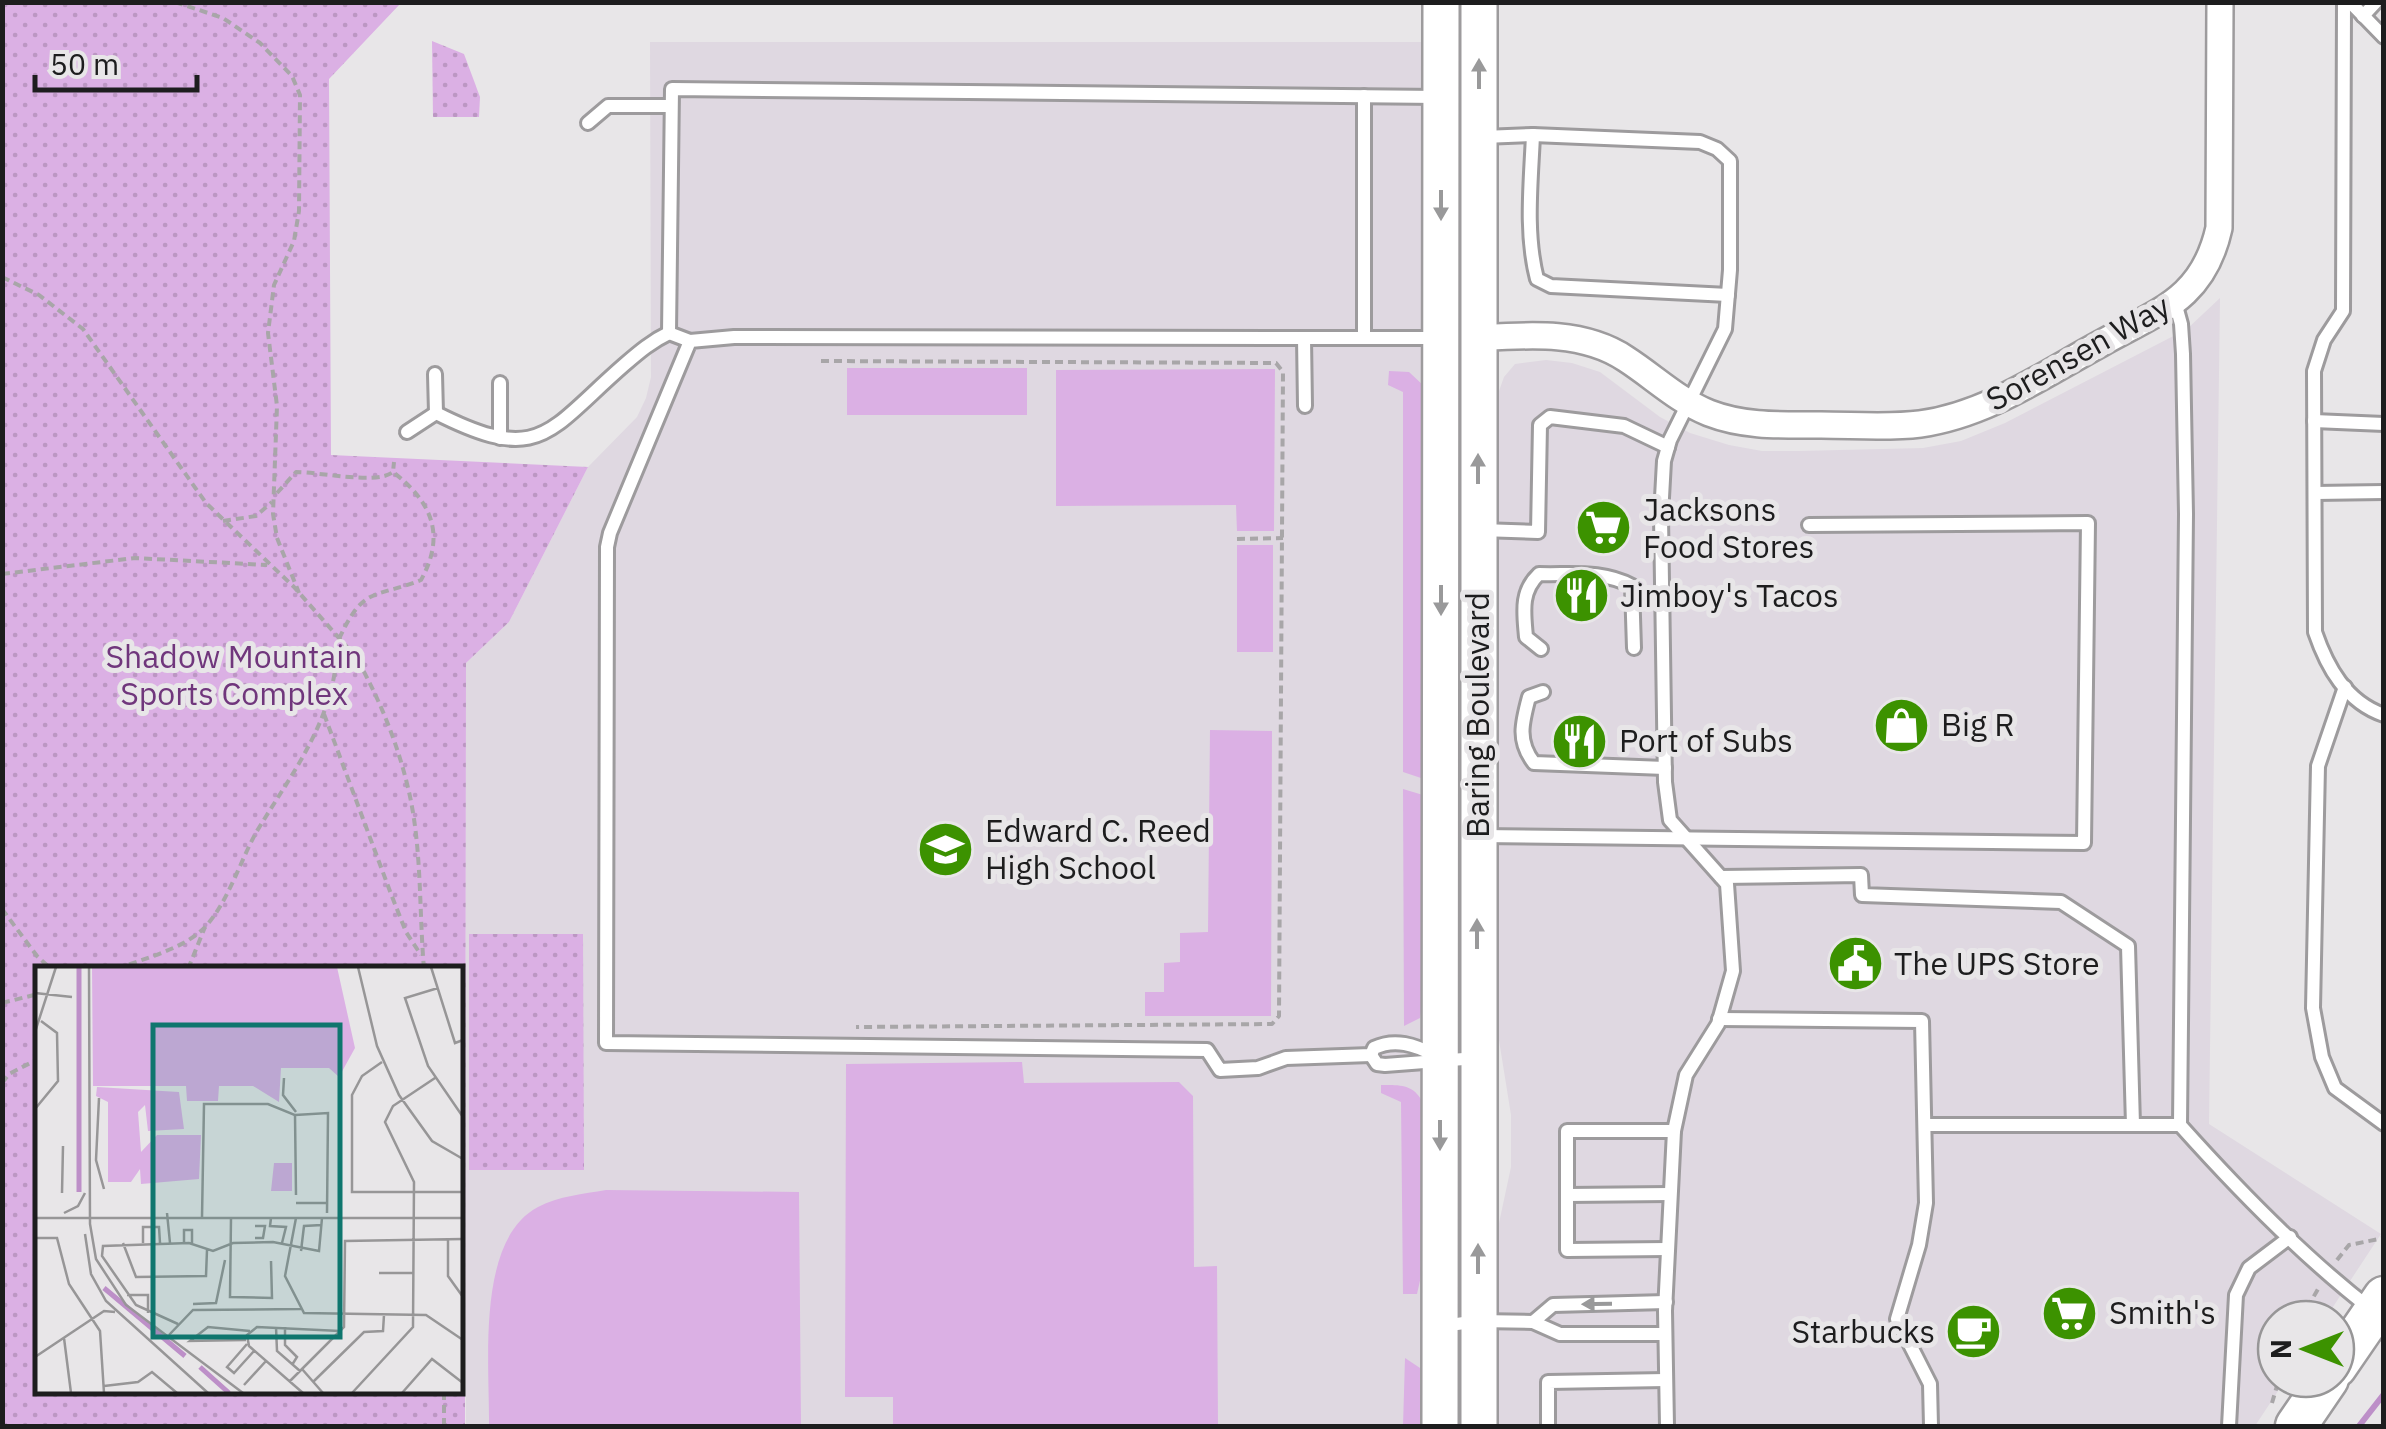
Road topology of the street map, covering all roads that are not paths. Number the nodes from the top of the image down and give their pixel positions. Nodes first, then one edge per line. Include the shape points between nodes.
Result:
1 (1441, 2) edge
2 (1479, 2) edge
3 (2347, 2) edge
4 (2376, 2) edge
5 (2220, 15) edge
6 (2363, 16) junction
7 (2384, 36) edge
8 (1364, 96) junction
9 (1441, 97) junction
10 (671, 106) junction
11 (588, 123) dead end
12 (1532, 136) junction
13 (1479, 138) junction
14 (1728, 296) junction
15 (2175, 302) junction
16 (669, 333) junction
17 (1304, 338) junction
18 (1364, 338) junction
19 (1441, 338) junction
20 (1478, 338) junction
21 (690, 341) junction
22 (435, 374) dead end
23 (500, 383) dead end
24 (1689, 404) junction
25 (1305, 406) dead end
26 (436, 412) junction
27 (2314, 421) junction
28 (2384, 424) edge
29 (407, 432) dead end
30 (500, 438) junction
31 (1668, 447) junction
32 (2384, 492) edge
33 (2314, 493) junction
34 (1809, 525) dead end
35 (1478, 530) junction
36 (1634, 648) dead end
37 (1541, 649) dead end
38 (2345, 688) junction
39 (1543, 692) dead end
40 (2384, 715) edge
41 (1665, 768) junction
42 (1477, 836) junction
43 (1687, 838) junction
44 (1721, 877) junction
45 (1719, 1018) junction
46 (1371, 1055) junction
47 (1440, 1058) junction
48 (1477, 1058) junction
49 (2384, 1124) edge
50 (1925, 1125) junction
51 (2133, 1125) junction
52 (2180, 1125) junction
53 (1674, 1131) junction
54 (1670, 1194) junction
55 (1567, 1195) junction
56 (2290, 1236) junction
57 (1668, 1249) junction
58 (1666, 1302) junction
59 (2379, 1305) edge
60 (1478, 1322) junction
61 (1533, 1322) junction
62 (1440, 1327) junction
63 (1666, 1334) junction
64 (2356, 1338) edge
65 (1666, 1380) junction
66 (2306, 1399) edge
67 (2282, 1420) edge
68 (1440, 1426) edge
69 (1478, 1426) edge
70 (1548, 1426) edge
71 (1667, 1426) edge
72 (1931, 1426) edge
73 (2229, 1426) edge

1 - 9 main road, Baring Boulevard
13 -> 2 main road, Baring Boulevard
3 - 6 lane
3 - 27 lane via 2343,311 2314,371
4 - 6 lane
5 - 15 street, Sorensen Way via 2220,228 2204,272
6 - 7 lane
8 - 9 lane
8 - 10 lane via 672,89
8 - 18 lane
9 -> 19 main road, Baring Boulevard
10 - 11 lane via 608,106
10 - 16 lane
12 - 13 lane
12 - 14 lane via 1536,279 1551,286
12 - 14 lane via 1700,142 1716,149 1730,161
13 - 20 main road, Baring Boulevard
14 - 24 lane via 1725,330
15 - 24 street, Sorensen Way via 1960,416 1918,424 1770,426
15 - 52 lane via 2183,354 2186,514
16 - 21 lane
16 - 30 lane via 548,433
17 - 18 lane
17 - 21 lane
17 - 25 lane
18 - 19 lane
19 - 20 main road
19 -> 47 main road, Baring Boulevard
20 - 24 street, Sorensen Way via 1592,343 1627,359
35 -> 20 main road, Baring Boulevard
21 - 46 lane via 608,547 606,1043 1207,1050 1220,1070 1286,1058
22 - 26 lane
23 - 30 lane
24 - 31 lane
26 - 29 lane
26 - 30 lane
27 - 28 lane
27 - 33 lane
31 - 35 lane via 1624,426 1550,416 1540,425 1538,532
31 - 41 lane via 1661,516
32 - 33 lane
33 - 38 lane via 2315,632 2327,666
34 - 43 lane via 2088,523 2084,843
35 - 42 main road, Baring Boulevard
36 - 37 lane via 1632,586 1598,574 1539,574 1528,585 1523,608 1526,638
38 - 40 lane
38 - 49 lane via 2318,766 2313,1008 2334,1088
39 - 41 lane via 1529,697 1524,717 1524,749 1534,763
41 - 43 lane via 1670,820
42 - 43 lane
48 -> 42 main road, Baring Boulevard
43 - 44 lane
44 - 45 lane via 1727,884 1732,971
44 - 51 lane via 1861,876 1862,894 2061,902 2128,946
45 - 50 lane via 1922,1021
45 - 53 lane via 1686,1075
46 - 47 lane via 1385,1066
46 - 47 lane via 1382,1044 1407,1043
47 - 48 lane
47 -> 62 main road, Baring Boulevard
60 -> 48 main road, Baring Boulevard
50 - 51 lane
50 - 72 lane via 1926,1202 1897,1319 1930,1384
51 - 52 lane
52 - 56 lane
53 - 54 lane
53 - 55 lane via 1567,1131
54 - 55 lane
54 - 57 lane
55 - 57 lane via 1567,1250
56 - 59 lane via 2327,1276
56 - 73 lane via 2249,1268 2236,1295
57 - 58 lane
58 -> 61 lane via 1553,1305
58 - 63 lane
59 - 64 main road
60 - 61 lane
60 - 62 lane
60 - 69 main road, Baring Boulevard
61 - 63 lane via 1560,1334
62 - 68 main road, Baring Boulevard
63 - 65 lane
65 - 70 lane via 1548,1382
65 - 71 lane
66 - 67 main road

